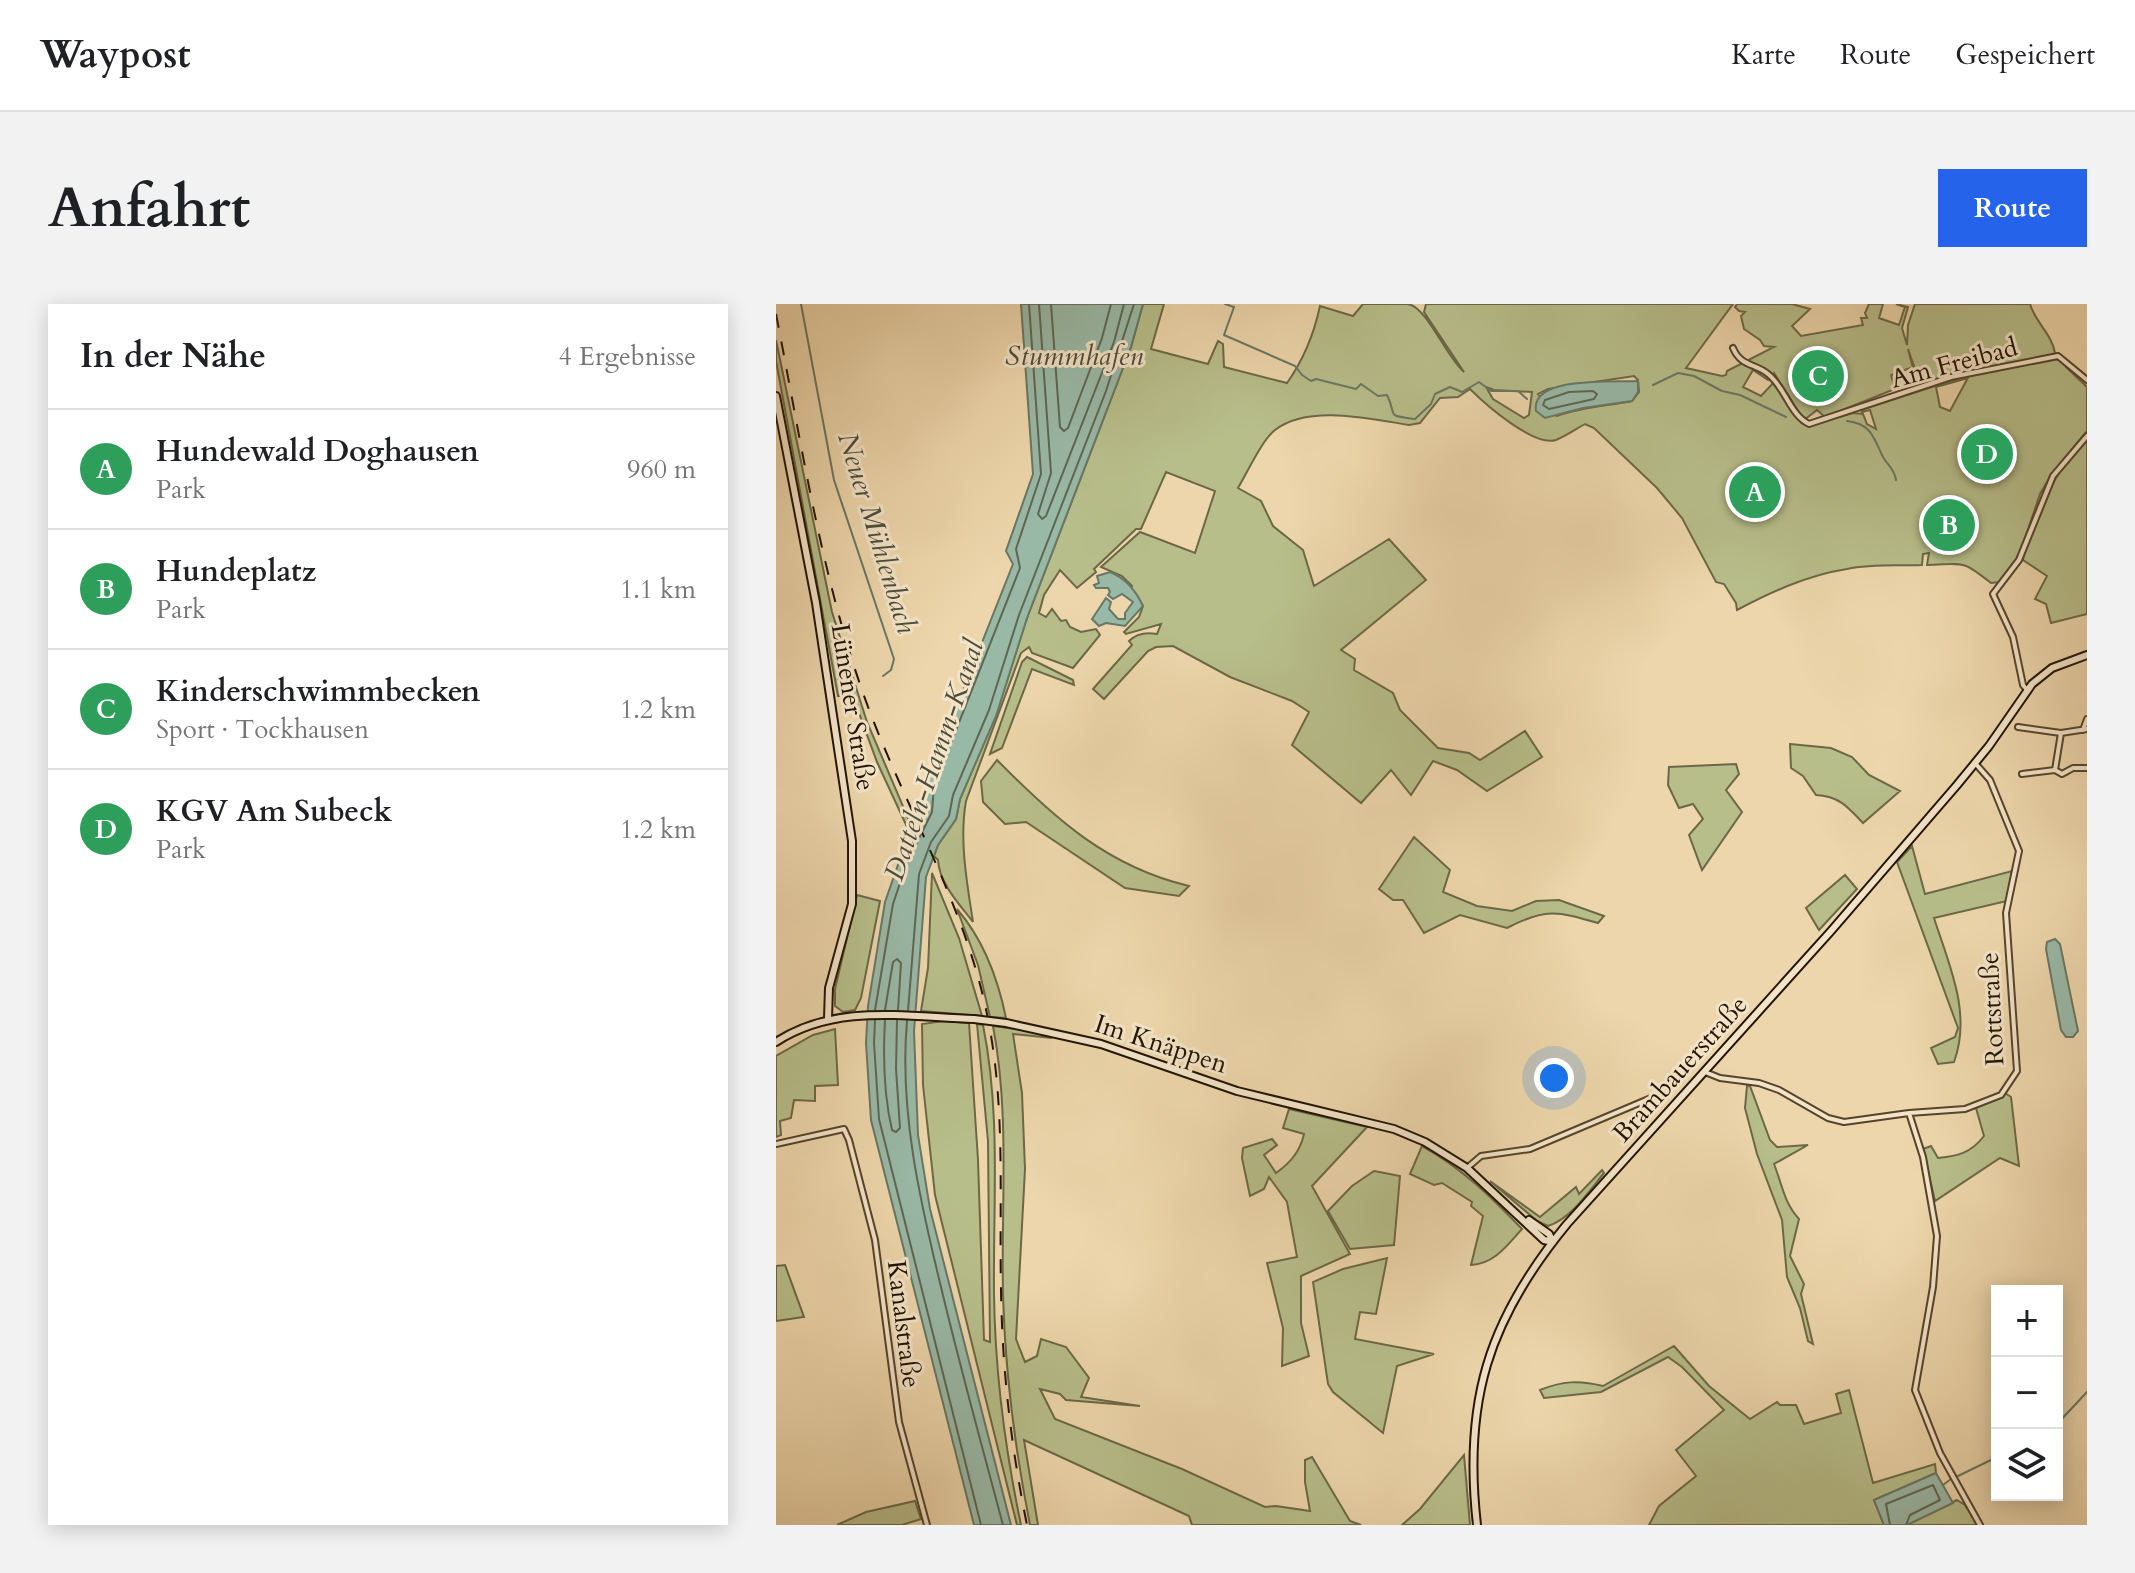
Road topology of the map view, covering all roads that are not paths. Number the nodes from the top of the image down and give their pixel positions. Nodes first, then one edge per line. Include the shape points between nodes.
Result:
1 (1733, 348) dead end
2 (2087, 380) edge
3 (776, 398) edge
4 (2087, 436) edge
5 (2087, 655) edge
6 (2026, 688) junction
7 (2087, 719) edge
8 (2018, 727) dead end
9 (2085, 730) edge
10 (2061, 733) junction
11 (1975, 763) junction
12 (2087, 768) edge
13 (2055, 770) junction
14 (2022, 774) dead end
15 (828, 1018) junction
16 (776, 1042) edge
17 (1704, 1071) junction
18 (1661, 1097) dead end
19 (1909, 1113) junction
20 (776, 1144) edge
21 (1467, 1168) junction
22 (1516, 1211) junction
23 (1567, 1224) junction
24 (1543, 1229) junction
25 (1553, 1242) junction
26 (927, 1525) edge
27 (1477, 1525) edge
28 (1980, 1525) edge

1 - 2 street, Am Freibad via 1743,363 1772,377 1809,424 1951,377 2058,356
3 - 15 street, Lünener Straße via 816,603 852,841 852,904 829,988
4 - 6 street via 2053,476 2019,560 1993,594 2013,637
5 - 6 street, Brambauerstraße via 2052,668
6 - 11 street, Brambauerstraße
7 - 9 street
8 - 10 street
9 - 10 street
10 - 13 street
11 - 17 street, Brambauerstraße
11 - 19 street, Rottstraße via 1990,780 2019,851 2006,913 2017,1071 2008,1088 1992,1100 1965,1109
12 - 13 street via 2062,774
13 - 14 street
15 - 16 street, Im Knäppen
15 - 21 street, Im Knäppen, bridge via 974,1019 1101,1044 1237,1091 1394,1129
17 - 19 street, Rottstraße via 1779,1090 1844,1122
17 - 23 street, Brambauerstraße
18 - 21 street via 1530,1149 1489,1152
19 - 28 street via 1937,1236 1915,1390 1940,1453
20 - 26 street, Kanalstraße via 844,1129 875,1240 899,1422
21 - 22 street, Im Knäppen
22 - 24 street
22 - 25 street, Im Knäppen via 1544,1240
23 - 24 street
23 - 25 street, Brambauerstraße
24 - 25 street
25 - 27 street, Brambauerstraße via 1512,1302 1487,1361 1472,1456

